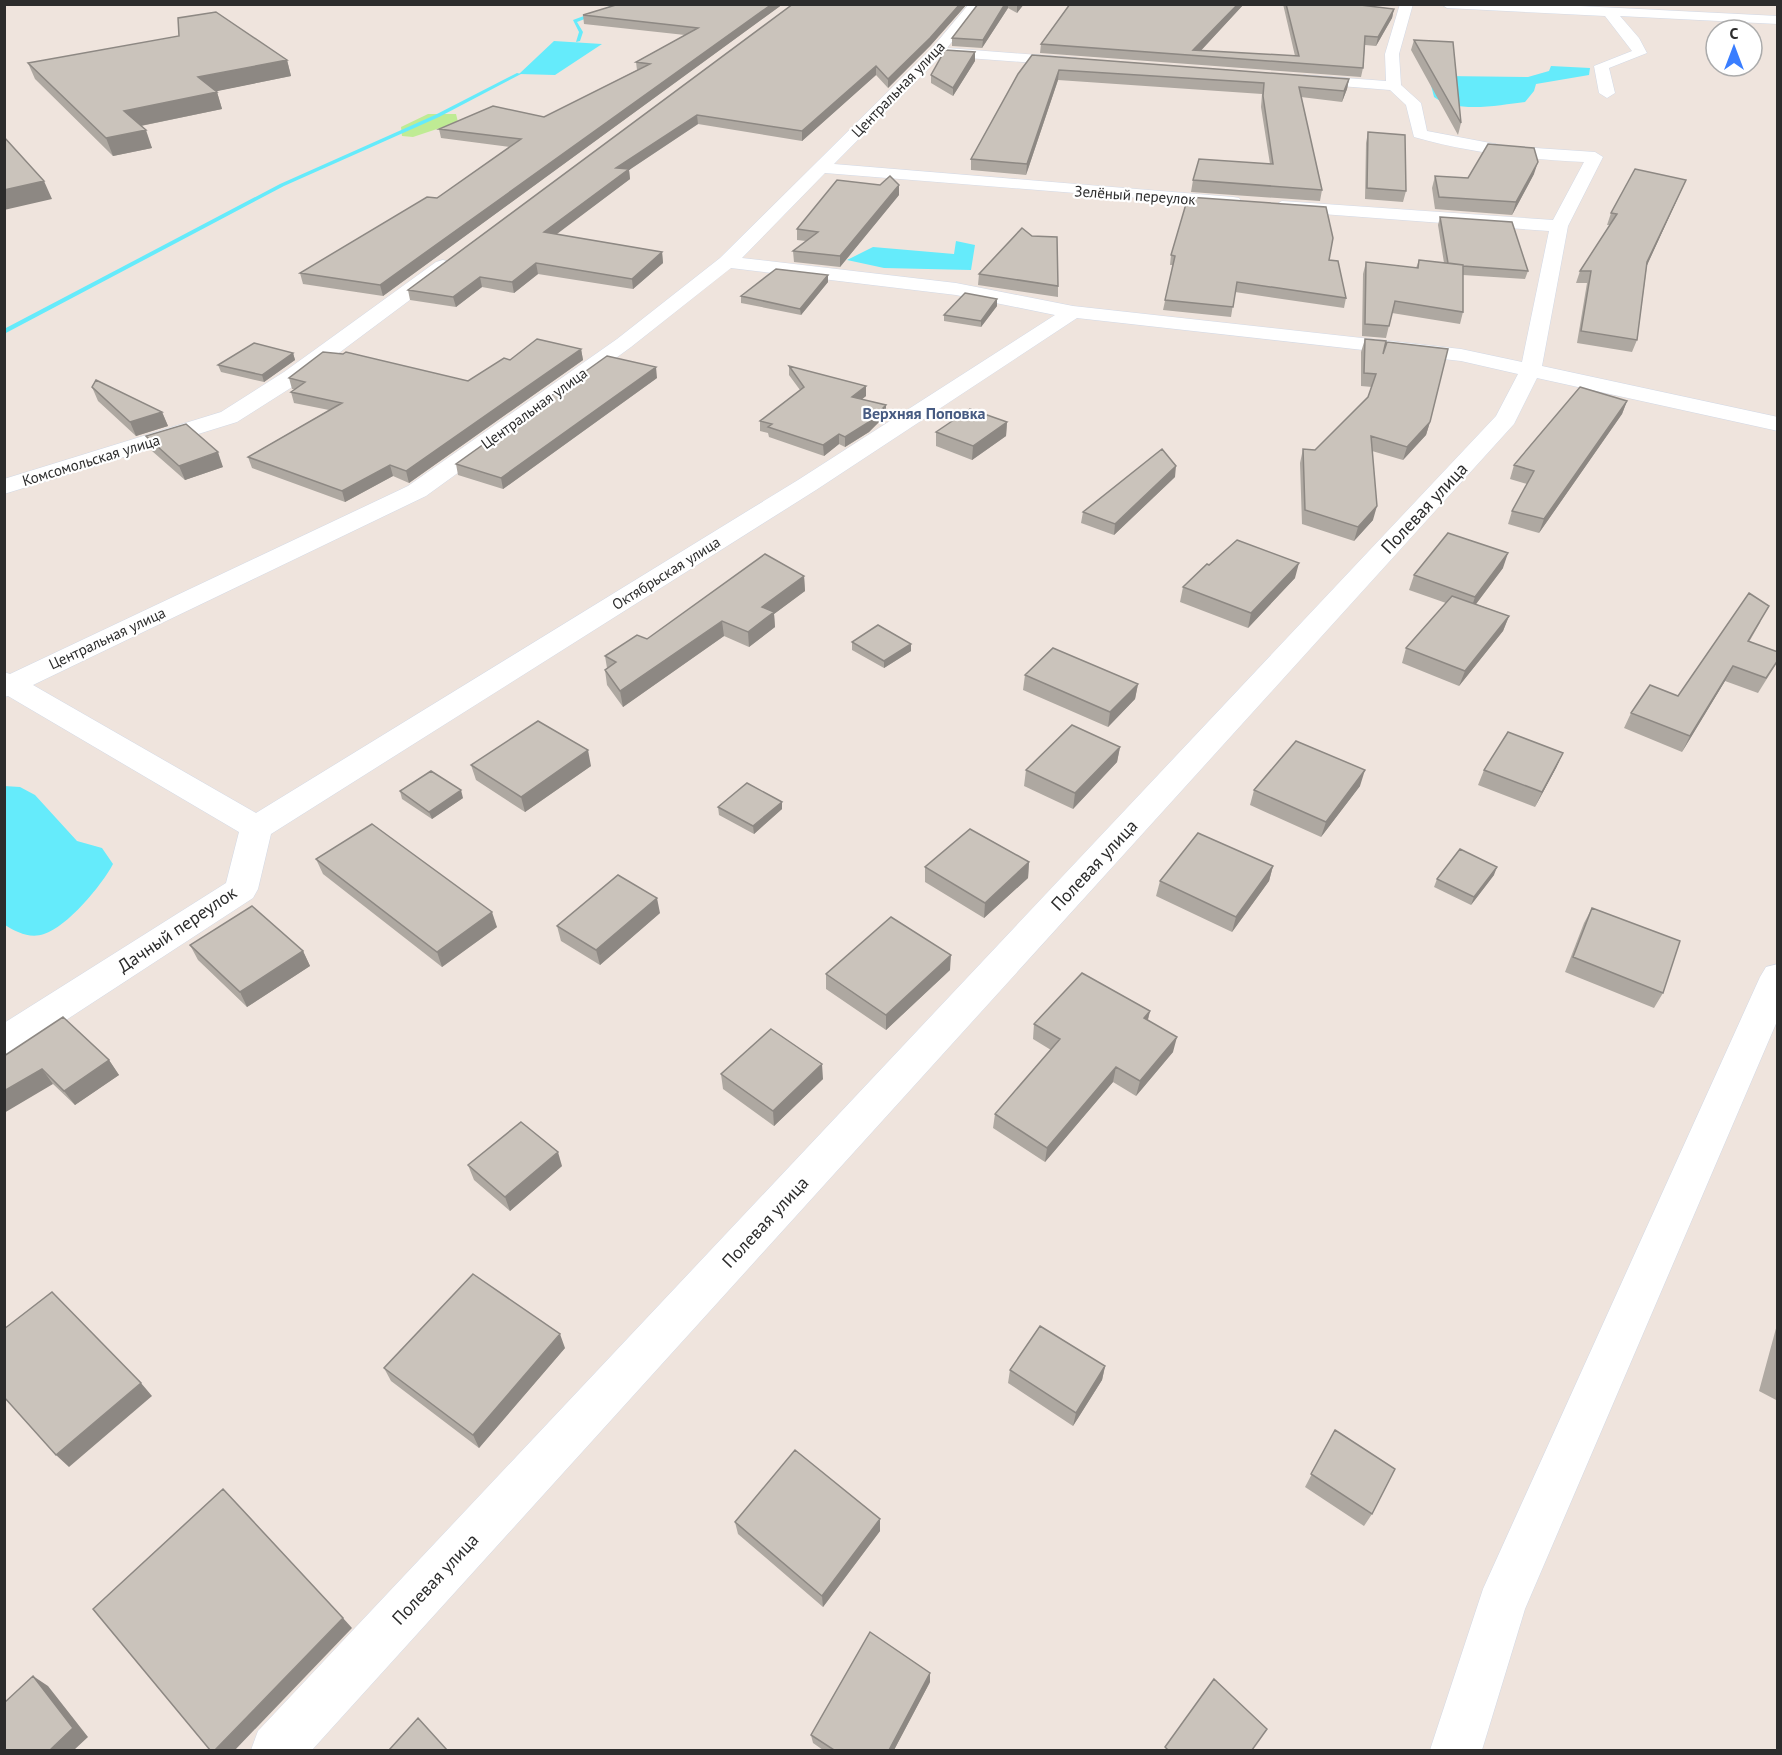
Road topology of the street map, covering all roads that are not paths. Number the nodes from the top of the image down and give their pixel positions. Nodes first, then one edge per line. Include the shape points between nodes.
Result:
1 (976, 4) edge
2 (1407, 4) edge
3 (1447, 4) edge
4 (1608, 11) junction
5 (1778, 20) edge
6 (937, 51) junction
7 (1089, 63) edge
8 (1288, 78) edge
9 (1394, 86) junction
10 (1607, 93) dead end
11 (819, 168) junction
12 (1559, 226) junction
13 (454, 257) edge
14 (727, 262) junction
15 (1072, 312) junction
16 (1531, 369) junction
17 (1778, 424) edge
18 (4, 487) edge
19 (6, 684) edge
20 (256, 828) junction
21 (1778, 976) edge
22 (4, 1042) edge
23 (277, 1750) edge
24 (1456, 1750) edge

1 - 6 street, Центральная улица
2 - 9 street via 1392,54
3 - 4 street
4 - 5 street
4 - 10 street via 1640,53 1601,66
6 - 7 street
6 - 11 street, Центральная улица
8 - 9 street
9 - 12 street, Полевая улица via 1413,103 1420,134 1451,142 1596,157
11 - 12 street, Зелёный переулок
11 - 14 street, Центральная улица
12 - 16 street, Полевая улица
13 - 18 street, Комсомольская улица via 292,377 229,417
14 - 15 street via 956,289
14 - 19 street, Центральная улица via 624,343 417,491
15 - 16 street via 1461,355
15 - 20 street, Октябрьская улица via 807,485
16 - 17 street
16 - 23 street, Полевая улица via 1506,419
19 - 20 street
20 - 22 street, Дачный переулок via 241,889
21 - 24 street via 1501,1607

